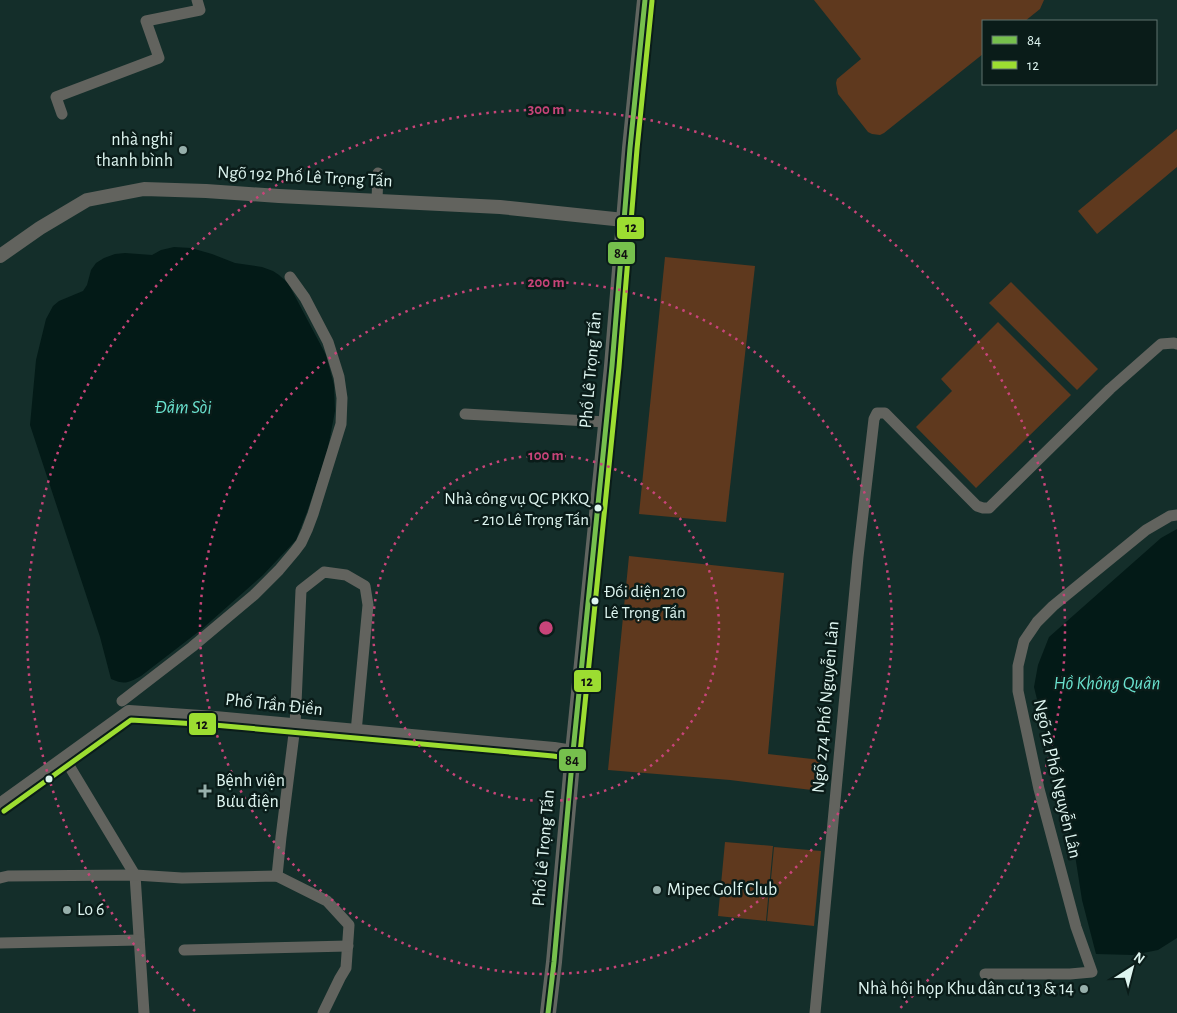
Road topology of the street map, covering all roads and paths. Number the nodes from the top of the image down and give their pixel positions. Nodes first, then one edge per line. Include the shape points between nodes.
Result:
1 (197, 0) edge
2 (645, 0) edge
3 (62, 114) dead end
4 (378, 173) dead end
5 (377, 200) junction
6 (624, 220) junction
7 (0, 256) edge
8 (290, 277) dead end
9 (1177, 344) edge
10 (466, 414) dead end
11 (606, 422) junction
12 (1177, 515) edge
13 (122, 701) dead end
14 (295, 726) junction
15 (356, 732) junction
16 (573, 752) junction
17 (65, 759) junction
18 (0, 805) edge
19 (136, 875) junction
20 (277, 876) junction
21 (0, 878) edge
22 (138, 940) junction
23 (0, 942) edge
24 (348, 946) junction
25 (184, 950) dead end
26 (985, 974) dead end
27 (144, 1013) edge
28 (323, 1013) edge
29 (548, 1013) edge
30 (815, 1013) edge

1 - 3 street via 200,10 146,21 159,58 56,97
2 - 6 main road, Phố Lê Trọng Tấn
4 - 5 street
5 - 6 street, Ngõ 192 Phố Lê Trọng Tấn via 500,207
5 - 7 street, Ngõ 192 Phố Lê Trọng Tấn via 144,189 87,200
6 - 11 main road, Phố Lê Trọng Tấn
8 - 13 street via 328,342 342,398 340,424 314,514 295,551 254,595
9 - 30 street, Ngõ 274 Phố Nguyễn Lân via 1161,344 1110,389 989,508 977,506 884,413 877,413 858,557
10 - 11 street
11 - 16 main road, Phố Lê Trọng Tấn
12 - 26 street, Ngõ 12 Phố Nguyễn Lân via 1146,530 1053,606 1024,641 1018,666 1020,698 1040,789 1076,927 1092,972
14 - 15 street, Phố Trần Điền
14 - 15 street via 301,590 324,572 346,575 365,586 368,604
14 - 17 street, Phố Trần Điền via 129,712
14 - 20 street
15 - 16 street, Phố Trần Điền
16 - 29 main road, Phố Lê Trọng Tấn
17 - 18 street, Phố Trần Điền
17 - 19 street
19 - 20 street via 182,878
19 - 21 street
19 - 22 street
20 - 24 street via 327,900 349,924
22 - 23 street
22 - 27 street
24 - 25 street
24 - 28 street via 346,968

